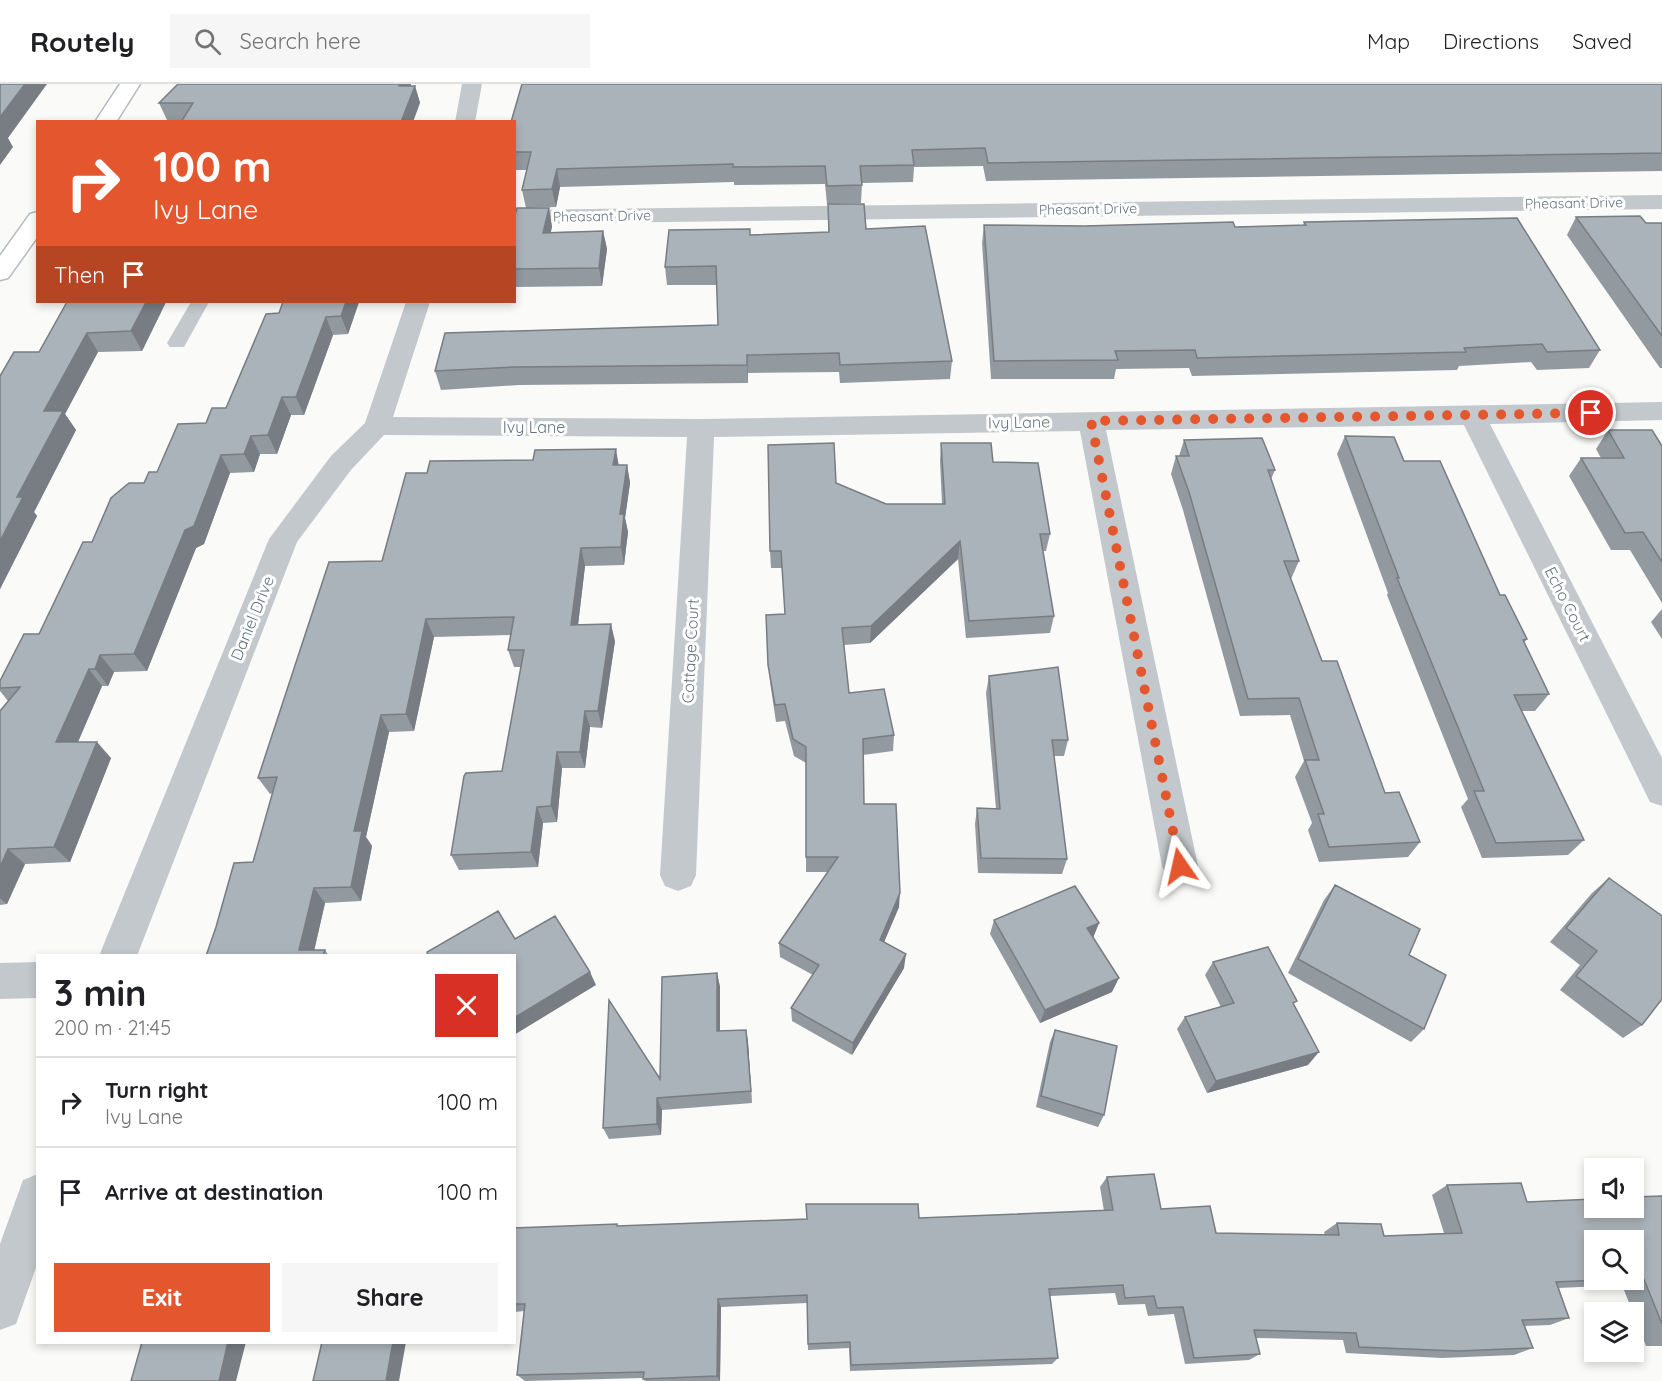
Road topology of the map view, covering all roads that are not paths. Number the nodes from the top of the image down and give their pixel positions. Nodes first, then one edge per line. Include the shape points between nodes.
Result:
1 (130, 84) edge
2 (472, 84) edge
3 (106, 120) edge
4 (465, 120) edge
5 (1662, 202) edge
6 (516, 217) edge
7 (36, 224) edge
8 (30, 241) edge
9 (0, 273) edge
10 (199, 303) edge
11 (418, 303) edge
12 (177, 343) dead end
13 (1662, 411) edge
14 (1473, 416) junction
15 (1091, 421) junction
16 (377, 426) junction
17 (701, 428) junction
18 (1662, 792) edge
19 (1180, 866) dead end
20 (678, 874) dead end
21 (119, 954) edge
22 (36, 980) edge
23 (0, 981) edge
24 (36, 1201) edge
25 (0, 1308) edge

1 - 3 main road
2 - 4 street
5 - 6 street, Pheasant Drive
7 - 8 main road
8 - 9 main road
10 - 12 lane
11 - 16 street, Daniel Drive
13 - 14 street, Ivy Lane
14 - 15 street, Ivy Lane
14 - 18 street, Echo Court
15 - 17 street, Ivy Lane
15 - 19 street
16 - 17 street, Ivy Lane
16 - 21 street, Daniel Drive via 341,463 284,539
17 - 20 street, Cottage Court
22 - 23 street
24 - 25 street

